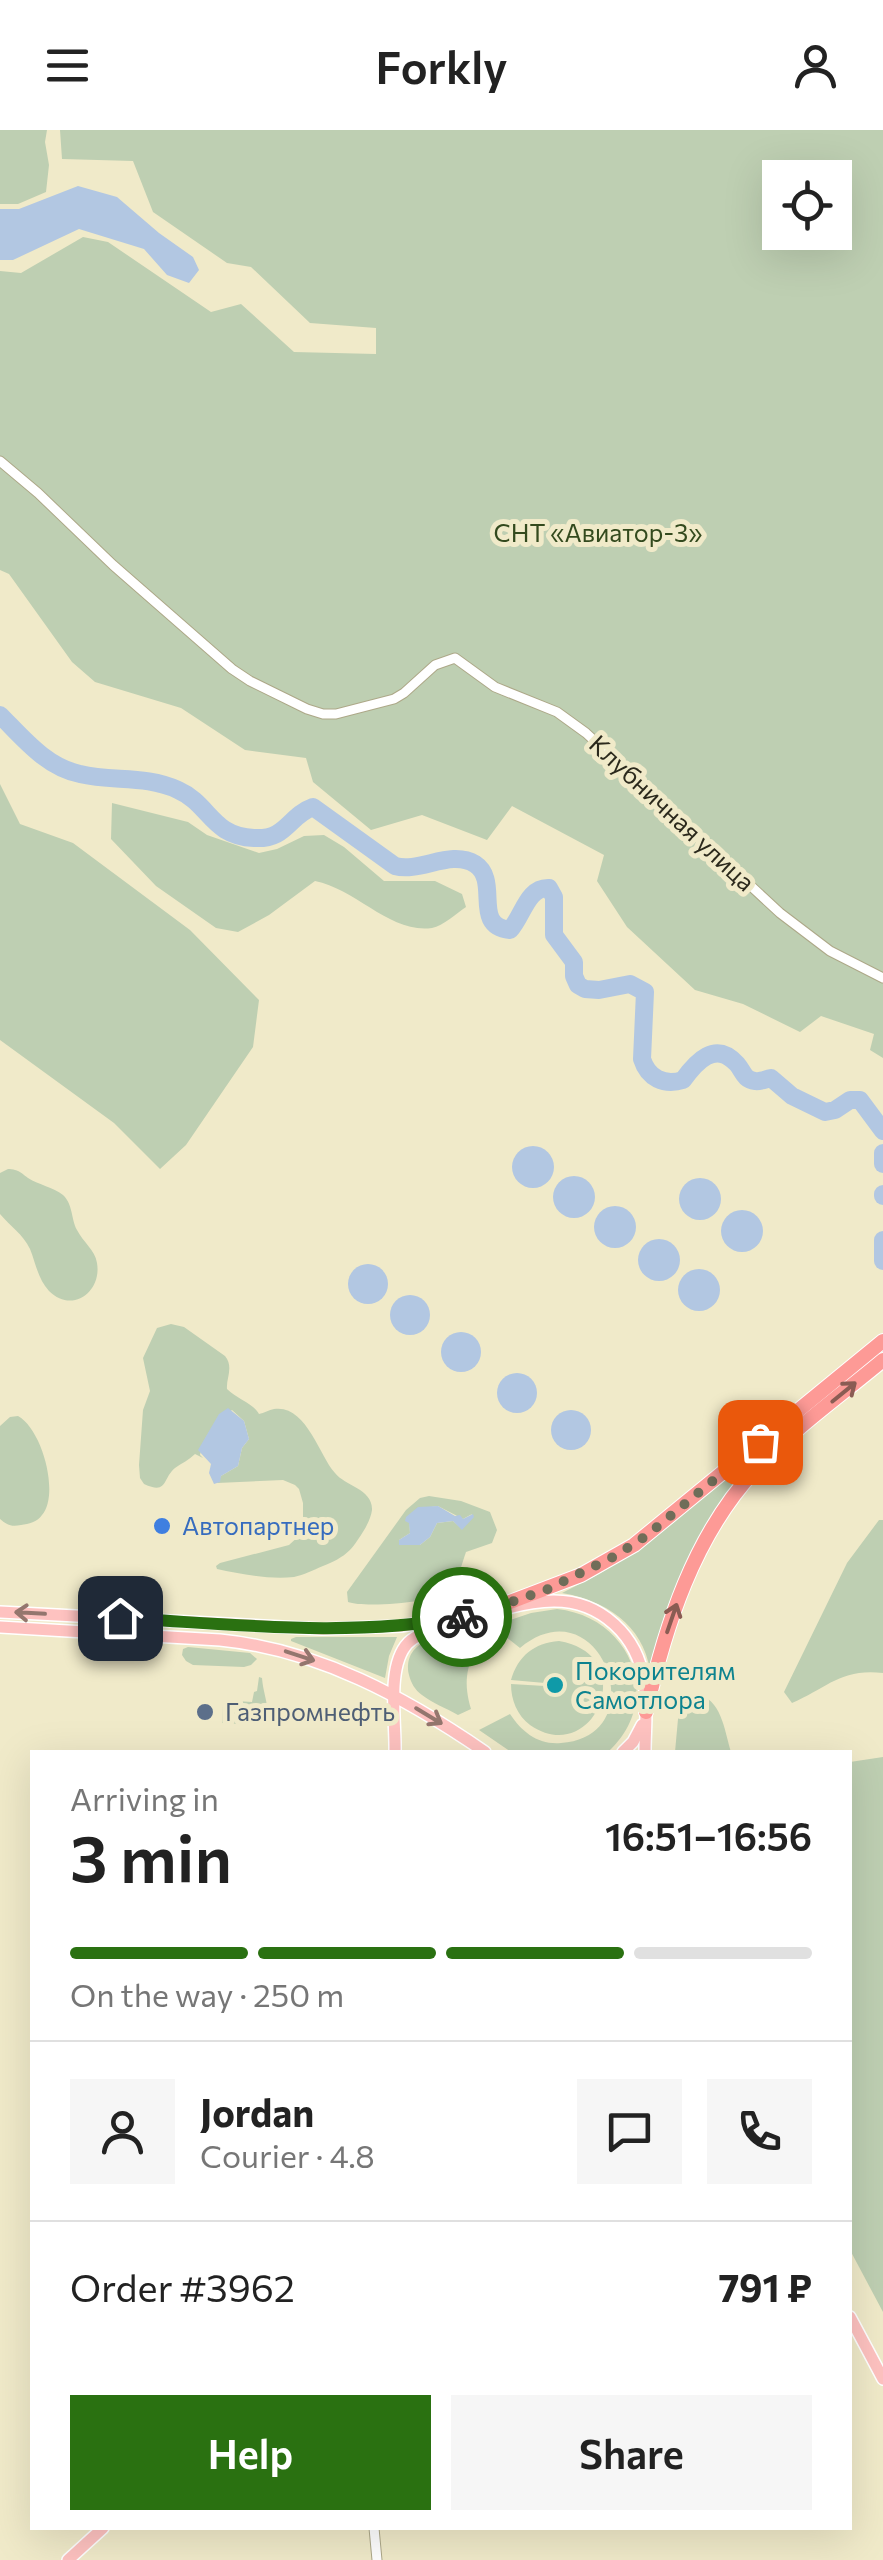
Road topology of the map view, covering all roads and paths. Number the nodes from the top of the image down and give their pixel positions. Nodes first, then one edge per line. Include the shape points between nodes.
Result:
1 (0, 461) edge
2 (883, 978) edge
3 (883, 1342) edge
4 (883, 1360) edge
5 (0, 1612) edge
6 (476, 1614) junction
7 (0, 1626) edge
8 (395, 1696) junction
9 (646, 1712) junction
10 (395, 1750) edge
11 (482, 1750) edge
12 (625, 1750) edge
13 (645, 1750) edge
14 (852, 2321) edge
15 (883, 2380) edge
16 (101, 2530) edge
17 (374, 2530) edge
18 (68, 2560) edge
19 (377, 2560) edge

1 - 2 street, Клубничная улица via 232,669 307,709 336,714 380,704 455,658 496,686 557,712 780,913 830,951
3 - 6 highway via 634,1545 580,1575
9 -> 4 highway via 674,1612 728,1502 770,1455
6 -> 5 main road via 402,1626 322,1628
6 - 8 main road via 411,1640 398,1660
6 - 9 main road via 550,1600 592,1609 612,1621 638,1657
7 -> 8 main road via 256,1644
8 - 10 main road
8 -> 11 main road
9 - 12 main road
9 - 13 main road
14 - 15 main road
16 - 18 main road
17 - 19 street

